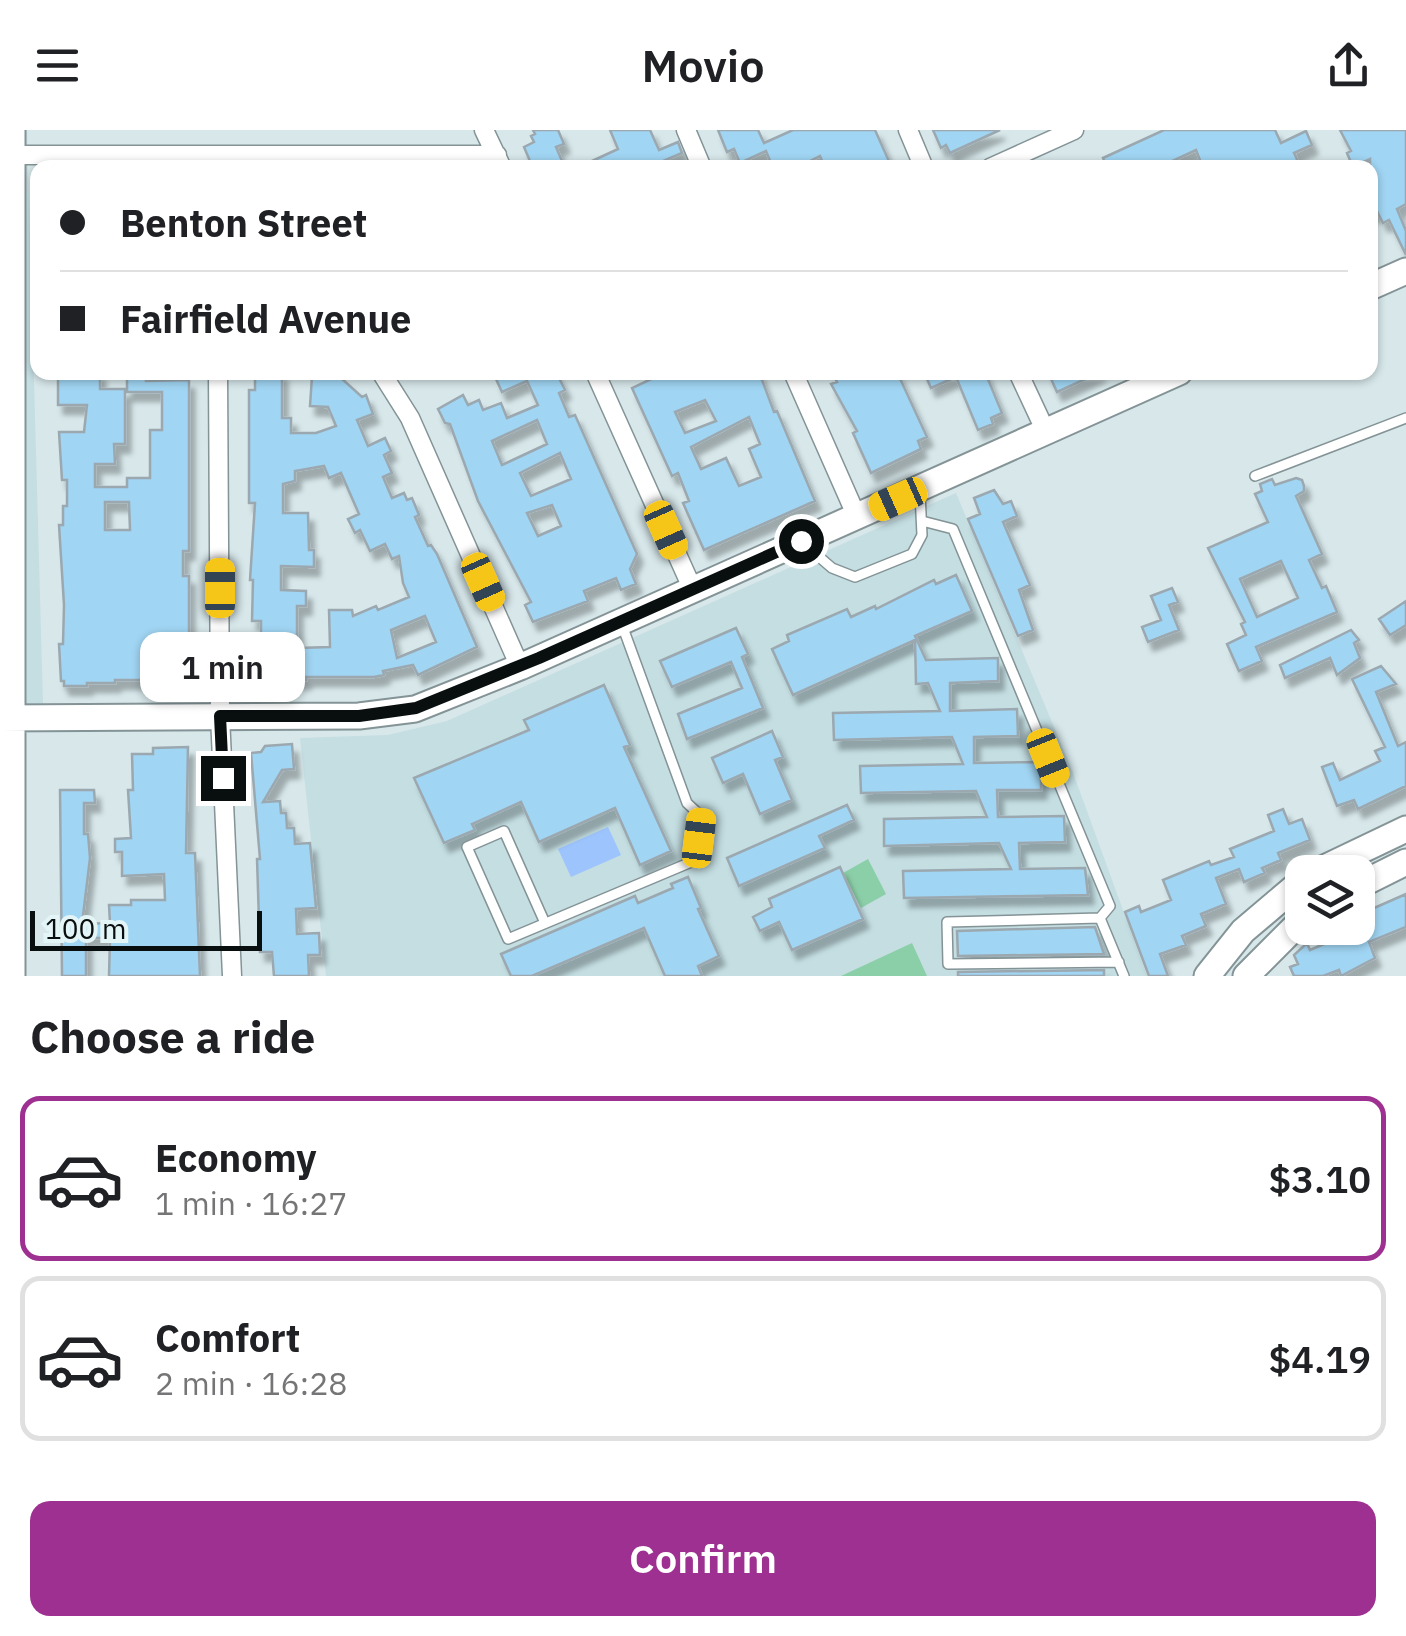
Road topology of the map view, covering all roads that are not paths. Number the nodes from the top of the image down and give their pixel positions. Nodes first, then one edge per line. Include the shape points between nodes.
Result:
1 (484, 130) edge
2 (686, 130) edge
3 (908, 130) edge
4 (1074, 130) edge
5 (499, 160) edge
6 (699, 160) edge
7 (921, 160) edge
8 (1008, 160) edge
9 (8, 161) edge
10 (6, 228) edge
11 (5, 270) edge
12 (1406, 271) edge
13 (1378, 283) edge
14 (218, 380) edge
15 (385, 380) edge
16 (598, 380) edge
17 (797, 380) edge
18 (1022, 380) edge
19 (1162, 380) edge
20 (1406, 418) edge
21 (1046, 432) junction
22 (5, 435) edge
23 (1254, 476) dead end
24 (919, 490) junction
25 (857, 517) junction
26 (922, 521) junction
27 (801, 541) junction
28 (692, 590) junction
29 (621, 622) junction
30 (6, 640) edge
31 (520, 666) junction
32 (220, 716) junction
33 (6, 718) edge
34 (1406, 829) edge
35 (1352, 855) edge
36 (1406, 862) edge
37 (1375, 878) edge
38 (1285, 895) edge
39 (1100, 918) junction
40 (546, 923) junction
41 (1285, 940) edge
42 (1118, 962) junction
43 (1259, 970) edge
44 (12, 976) edge
45 (232, 976) edge
46 (1124, 976) edge
47 (1207, 976) edge

1 - 5 street
2 - 6 street
3 - 7 street
4 - 8 street
9 - 10 main road
10 - 11 main road
11 - 22 main road
12 - 13 main road
14 - 32 street
15 - 31 street via 410,418
16 - 28 street
17 - 25 street
18 - 21 street
19 - 21 main road
20 - 23 lane
21 - 24 main road
22 - 30 main road
24 - 25 main road
24 - 26 lane
25 - 27 main road
26 - 27 lane via 912,554 855,577 832,568
26 - 39 lane via 953,529 1110,906
27 - 28 main road
28 - 29 main road
29 - 31 main road
29 - 40 lane via 688,804 702,818 696,860
30 - 33 main road
31 - 32 main road via 386,714
32 - 33 main road
32 - 45 street
33 - 44 main road
34 - 35 main road
36 - 37 main road
38 - 47 main road via 1243,931
39 - 42 lane
39 - 42 lane via 948,922 948,964
40 - 40 lane via 504,830 467,847 508,940
41 - 43 main road
42 - 46 lane

